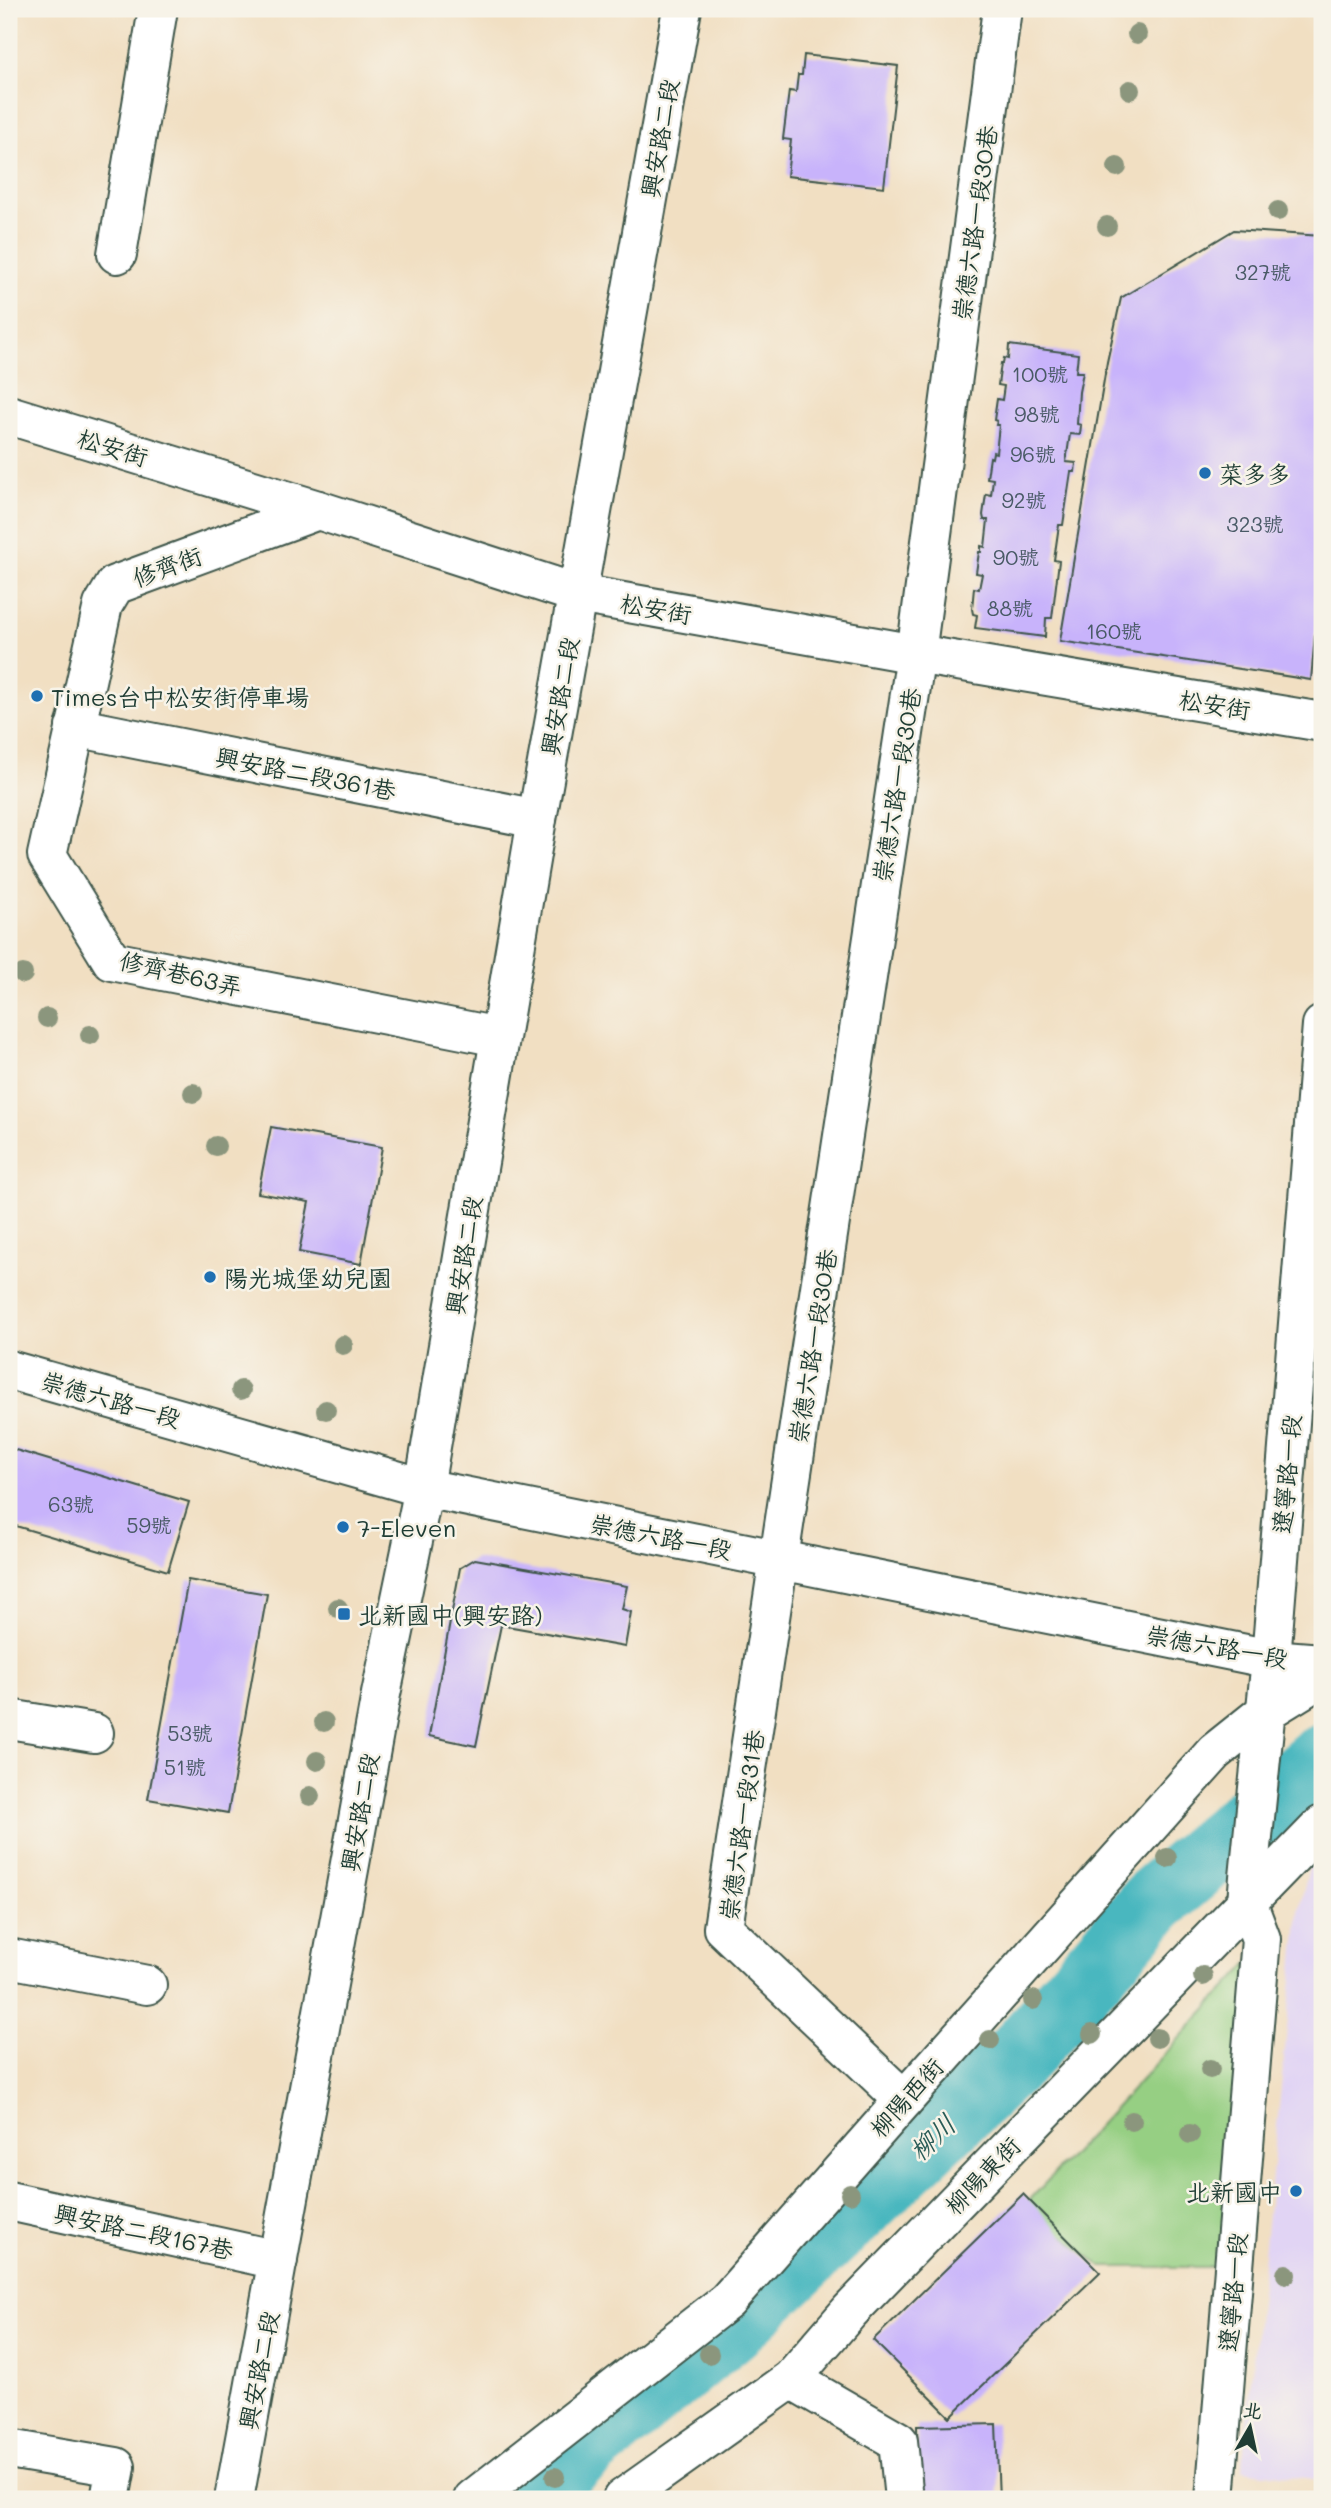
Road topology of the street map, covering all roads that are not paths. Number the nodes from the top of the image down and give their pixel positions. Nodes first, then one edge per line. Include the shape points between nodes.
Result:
1 (158, 9) edge
2 (682, 9) edge
3 (1002, 9) edge
4 (117, 254) dead end
5 (9, 415) edge
6 (318, 510) junction
7 (578, 594) junction
8 (916, 654) junction
9 (1322, 722) edge
10 (75, 727) junction
11 (537, 819) junction
12 (1322, 1025) edge
13 (1322, 1035) edge
14 (499, 1037) junction
15 (9, 1370) edge
16 (424, 1488) junction
17 (780, 1560) junction
18 (1272, 1659) junction
19 (1322, 1663) edge
20 (1322, 1677) edge
21 (1265, 1712) junction
22 (9, 1719) edge
23 (94, 1733) dead end
24 (1322, 1825) edge
25 (1248, 1889) junction
26 (9, 1958) edge
27 (147, 1985) dead end
28 (904, 2100) junction
29 (9, 2201) edge
30 (278, 2260) junction
31 (791, 2379) junction
32 (9, 2449) edge
33 (110, 2499) edge
34 (234, 2499) edge
35 (472, 2499) edge
36 (622, 2499) edge
37 (904, 2499) edge
38 (1215, 2499) edge

1 - 4 street
2 - 7 street, 興安路二段
3 - 8 street, 崇德六路一段30巷
5 - 6 street, 松安街
6 - 7 street, 松安街
6 - 10 street, 修齊街 via 115,585 103,606
7 - 8 street, 松安街
7 - 11 street, 興安路二段
8 - 9 street, 松安街
8 - 17 street, 崇德六路一段30巷
10 - 11 street, 興安路二段361巷
10 - 14 street, 修齊巷63弄 via 47,855 112,961
11 - 14 street, 興安路二段
12 - 13 street, 遼寧路一段
13 - 18 street, 遼寧路一段
14 - 16 street, 興安路二段
15 - 16 street, 崇德六路一段
16 - 17 street, 崇德六路一段
16 - 30 street, 興安路二段 via 381,1694
17 - 18 street, 崇德六路一段
17 - 28 street, 崇德六路一段31巷 via 723,1928
18 - 19 street, 崇德六路一段
18 - 21 street, 遼寧路一段
20 - 21 street, 柳陽西街
21 - 25 street, 遼寧路一段
21 - 28 street, 柳陽西街 via 1216,1752
22 - 23 street
24 - 25 street, 柳陽東街
25 - 31 street, 柳陽東街
25 - 38 street, 遼寧路一段 via 1261,1939
26 - 27 street
28 - 35 street, 柳陽西街 via 727,2301
29 - 30 street, 興安路二段167巷
30 - 34 street, 興安路二段
31 - 36 street, 柳陽東街
31 - 37 street via 898,2441
32 - 33 street via 116,2467

